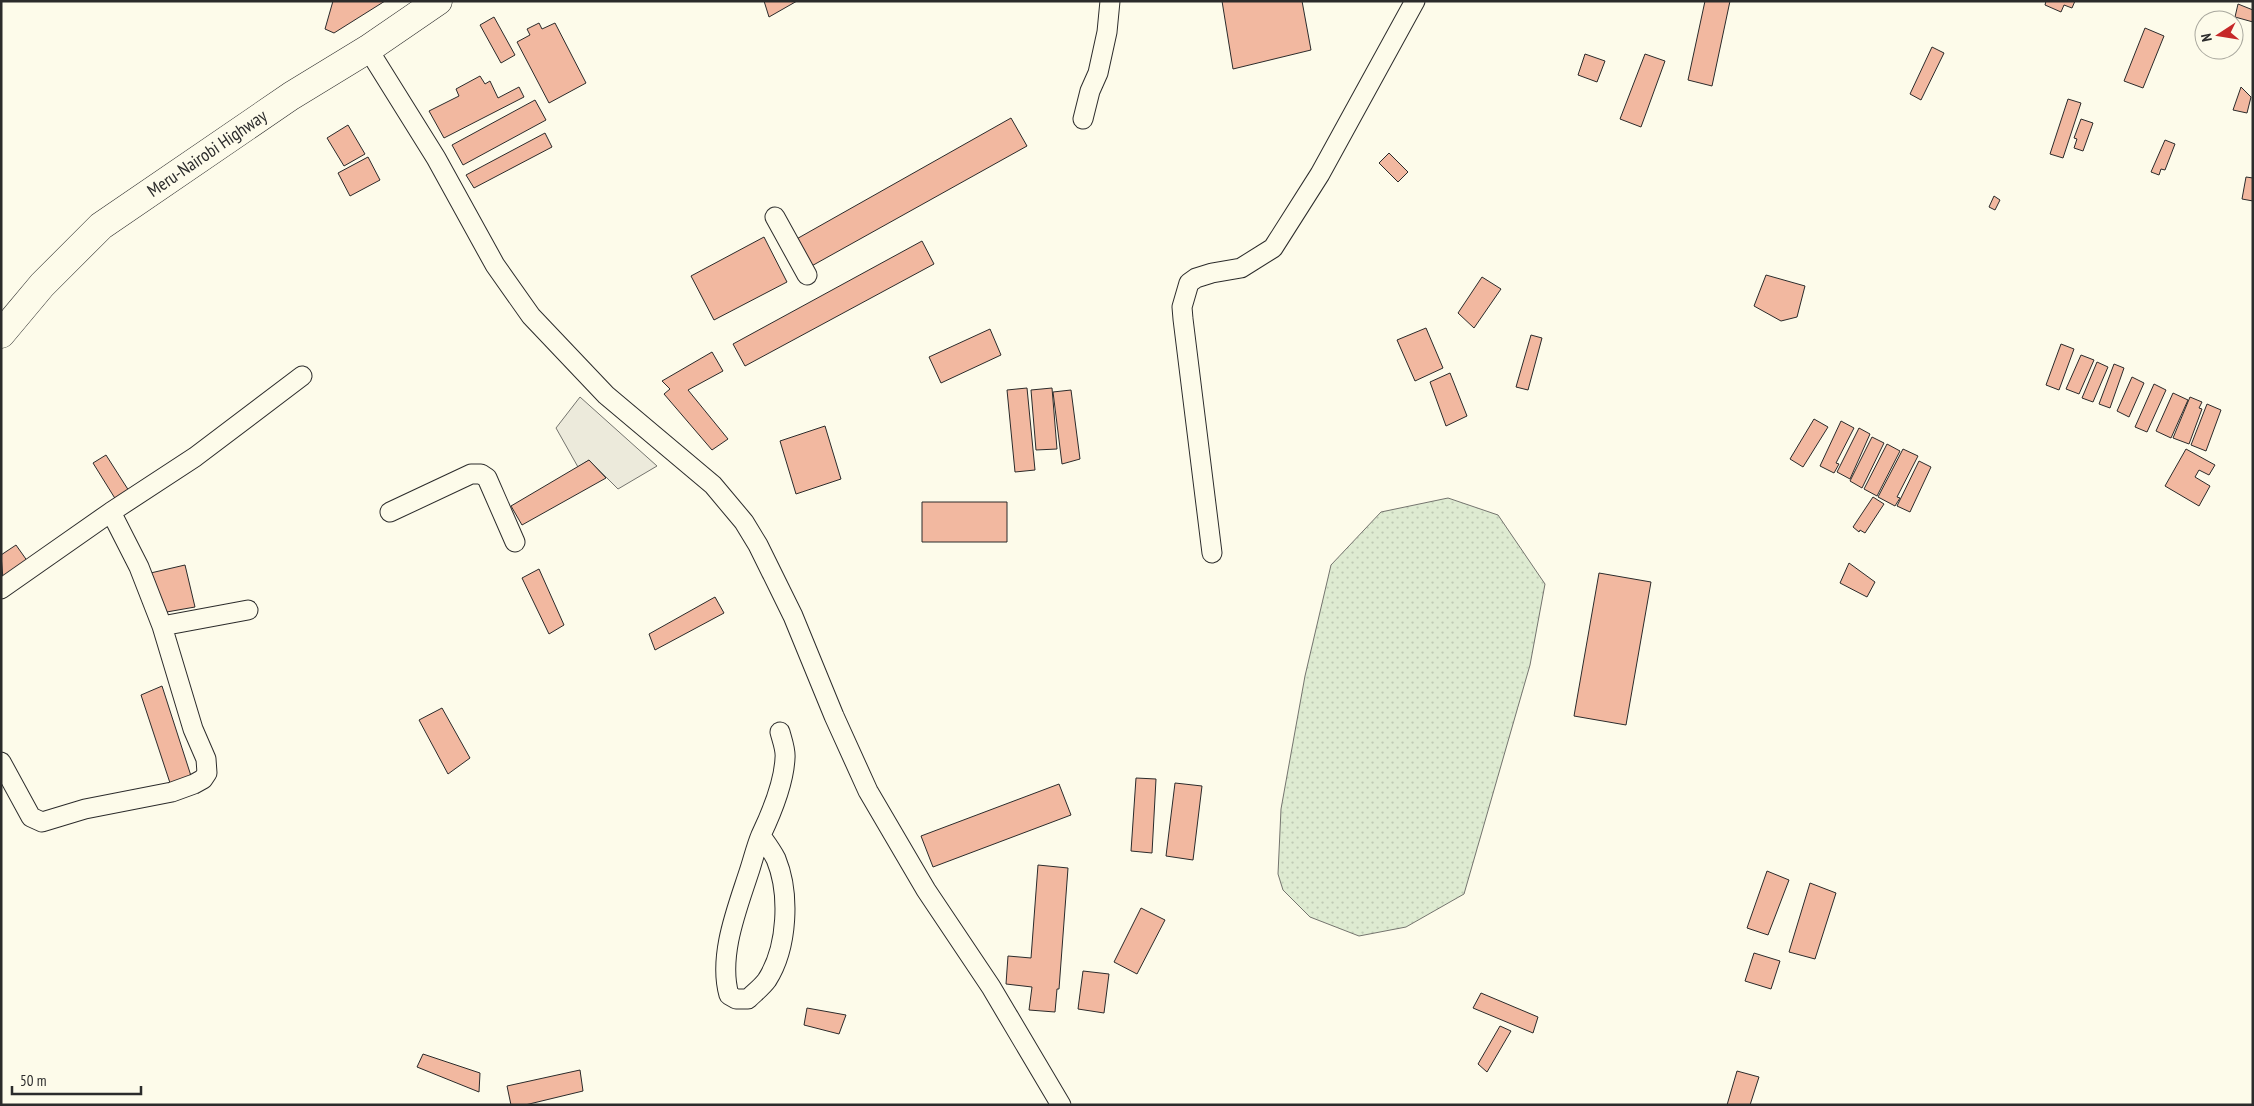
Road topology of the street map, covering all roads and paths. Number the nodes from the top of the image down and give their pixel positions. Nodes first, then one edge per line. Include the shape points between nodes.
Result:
1 (438, 1) edge
2 (1110, 1) edge
3 (1415, 1) edge
4 (368, 48) junction
5 (1083, 119) dead end
6 (775, 217) dead end
7 (807, 276) dead end
8 (1, 334) edge
9 (302, 376) dead end
10 (111, 512) junction
11 (390, 512) dead end
12 (515, 542) dead end
13 (1212, 553) dead end
14 (1, 589) edge
15 (248, 610) dead end
16 (162, 626) junction
17 (780, 732) dead end
18 (1, 762) edge
19 (761, 836) junction
20 (1061, 1105) edge

1 - 4 highway, Meru-Nairobi Highway
2 - 5 street via 1098,73
3 - 13 street via 1320,174 1273,248 1241,268 1196,278 1189,283 1184,294 1183,319
4 - 8 highway, Meru-Nairobi Highway via 291,96 101,226 42,285
4 - 20 street via 436,158 495,265 531,316 606,395 713,485 744,522 793,616 868,790 926,890 991,987
6 - 7 street
9 - 10 street via 195,457
10 - 14 street
10 - 16 street
11 - 12 street via 471,474 481,474 486,478
15 - 16 street
16 - 18 street via 193,729 206,760 207,773 203,778 172,792 85,809 42,822 32,817
17 - 19 street via 785,757 783,773
19 - 19 street via 732,932 725,968 729,995 736,999 748,999 767,980 783,930 782,877 775,857

